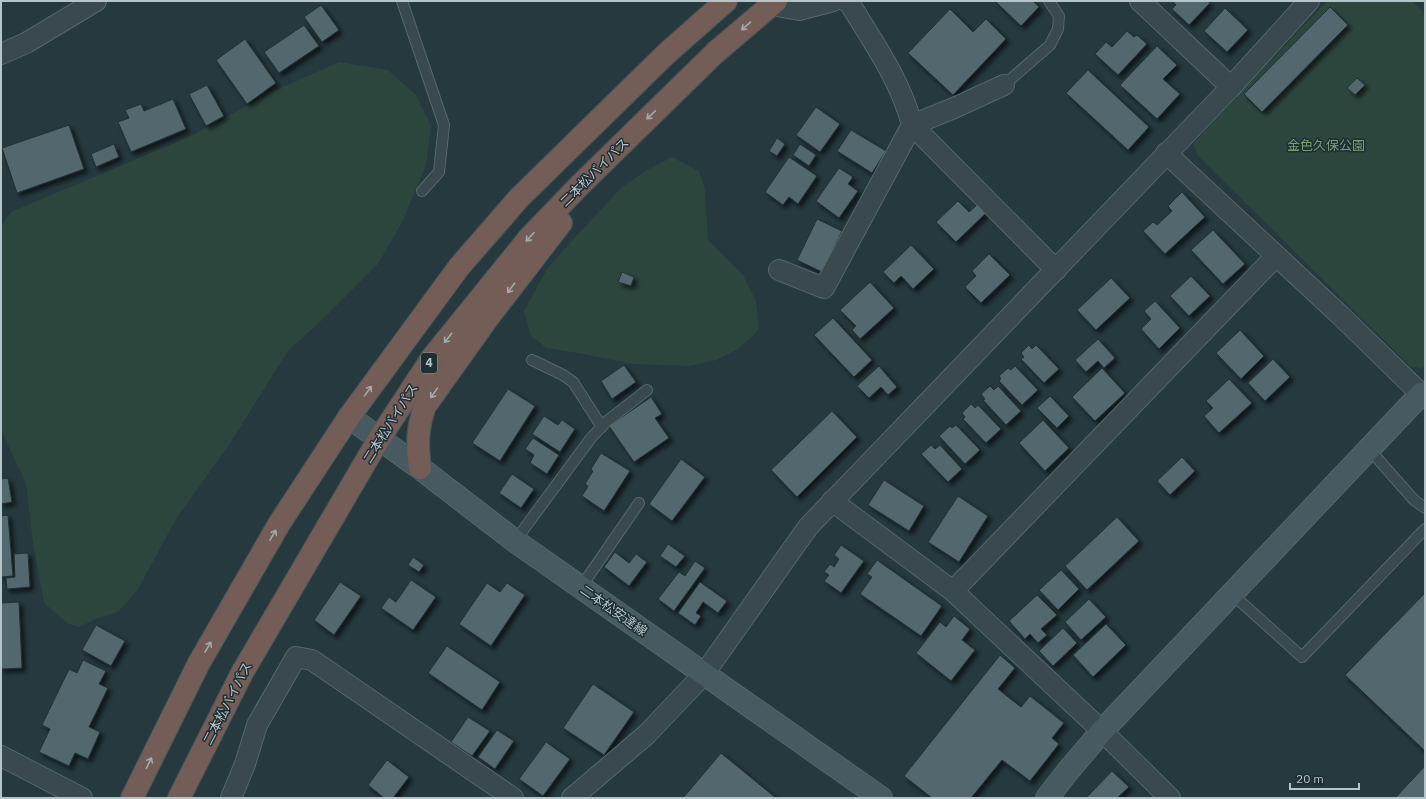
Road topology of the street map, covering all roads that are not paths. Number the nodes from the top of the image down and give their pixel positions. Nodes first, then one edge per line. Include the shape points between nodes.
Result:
1 (96, 1) edge
2 (402, 1) edge
3 (726, 1) edge
4 (833, 1) edge
5 (846, 1) edge
6 (1049, 1) edge
7 (1140, 1) edge
8 (1309, 1) edge
9 (773, 3) edge
10 (1, 54) edge
11 (1004, 85) joint
12 (1231, 87) junction
13 (912, 125) junction
14 (1166, 153) junction
15 (579, 186) junction
16 (422, 191) dead end
17 (1276, 256) junction
18 (779, 270) dead end
19 (1056, 270) junction
20 (532, 360) dead end
21 (647, 390) dead end
22 (1424, 394) edge
23 (349, 417) junction
24 (602, 427) junction
25 (379, 439) junction
26 (1369, 449) junction
27 (420, 468) junction
28 (832, 501) junction
29 (639, 503) dead end
30 (1425, 508) edge
31 (1425, 529) edge
32 (515, 540) junction
33 (581, 587) junction
34 (953, 591) junction
35 (1232, 594) junction
36 (704, 674) junction
37 (1102, 731) junction
38 (4, 760) edge
39 (82, 798) edge
40 (132, 798) edge
41 (179, 798) edge
42 (231, 798) edge
43 (514, 798) edge
44 (572, 798) edge
45 (881, 798) edge
46 (1047, 798) edge
47 (1170, 798) edge

1 - 10 street via 26,43
2 - 16 lane via 444,125 438,172
23 -> 3 highway via 459,267 519,198 666,54
4 - 9 street via 799,10
5 - 13 street via 903,96
6 - 11 lane via 1059,16 1058,29 1050,45
7 - 12 street
8 - 12 street
9 -> 15 highway, 二本松バイパス / 4 via 716,52
11 - 13 street
12 - 14 street
13 - 18 street via 824,288
13 - 19 street
14 - 17 street
14 - 19 street
15 -> 25 highway, 二本松バイパス / 4 via 529,238 432,358
15 -> 27 highway via 562,221 425,406 417,442
17 - 22 street
17 - 34 street
19 - 28 street
20 - 24 lane via 573,382
21 - 24 lane
22 - 26 main road
23 - 25 main road, 二本松安達線
40 -> 23 highway via 198,663 279,524
24 - 32 lane via 591,438
25 - 27 main road, 二本松安達線
25 - 41 highway, 二本松バイパス / 4 via 242,673
26 - 30 lane via 1414,500
26 - 35 main road
27 - 32 main road, 二本松安達線
28 - 34 street
28 - 36 street via 808,527
29 - 33 lane
31 - 35 lane via 1302,657
32 - 33 main road, 二本松安達線
33 - 36 main road, 二本松安達線
34 - 37 street
35 - 37 main road
36 - 44 street via 646,735
36 - 45 main road, 二本松安達線
37 - 46 main road
37 - 47 street
38 - 39 street
42 - 43 street via 257,725 296,657 312,660

